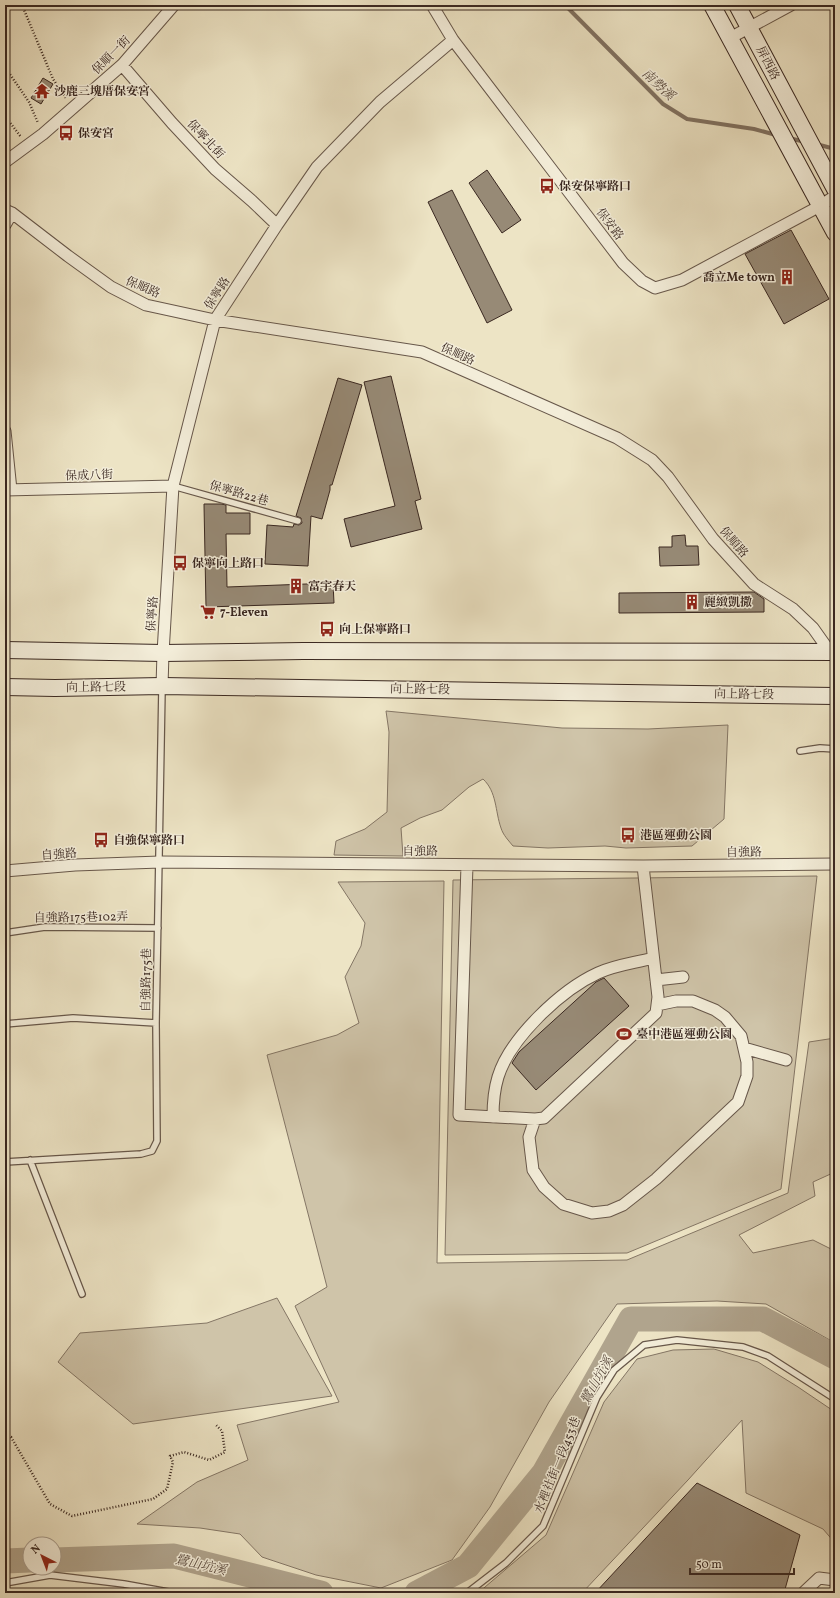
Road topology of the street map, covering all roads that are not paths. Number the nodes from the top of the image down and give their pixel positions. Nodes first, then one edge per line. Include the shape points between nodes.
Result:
1 (174, 5) edge
2 (432, 5) edge
3 (712, 5) edge
4 (737, 5) edge
5 (791, 5) edge
6 (750, 28) junction
7 (730, 38) junction
8 (453, 40) junction
9 (122, 65) junction
10 (5, 162) edge
11 (835, 189) edge
12 (835, 196) edge
13 (820, 206) junction
14 (9, 212) edge
15 (5, 225) edge
16 (277, 225) junction
17 (835, 233) edge
18 (215, 320) junction
19 (5, 431) edge
20 (174, 486) junction
21 (8, 490) edge
22 (298, 521) dead end
23 (5, 650) edge
24 (833, 652) edge
25 (163, 653) junction
26 (162, 686) junction
27 (5, 687) edge
28 (835, 696) edge
29 (835, 749) edge
30 (800, 751) dead end
31 (160, 862) junction
32 (467, 864) junction
33 (835, 864) edge
34 (643, 866) junction
35 (5, 871) edge
36 (158, 928) junction
37 (5, 933) edge
38 (654, 958) junction
39 (683, 977) dead end
40 (656, 980) junction
41 (657, 1005) junction
42 (156, 1023) junction
43 (5, 1024) edge
44 (744, 1048) junction
45 (786, 1060) dead end
46 (493, 1117) junction
47 (535, 1119) junction
48 (30, 1160) junction
49 (5, 1162) edge
50 (82, 1294) dead end
51 (835, 1399) edge
52 (835, 1580) edge
53 (5, 1583) edge
54 (174, 1593) edge
55 (467, 1593) edge
56 (803, 1593) edge

1 - 9 street, 保順一街
2 - 8 street, 保安路
3 - 7 main road, 屏西路
4 - 6 main road, 屏西路
5 - 6 street
6 - 7 street
6 - 11 main road, 屏西路
7 - 13 main road, 屏西路
8 - 13 street, 保安路 via 623,263 642,281 656,288 682,280
8 - 16 street, 保寧路 via 380,102 323,162
9 - 10 street, 保順一街 via 43,134
9 - 16 street, 保寧北街 via 215,169
12 - 13 street, 保安路
13 - 17 main road
14 - 15 street
14 - 18 street, 保順路 via 111,287 146,305
16 - 18 street, 保寧路
18 - 20 street, 保寧路
18 - 24 street, 保順路 via 422,352 617,438 652,460 668,477 713,539 754,584 793,609
19 - 21 street
20 - 21 street, 保成八街
20 - 22 lane, 保寧路22巷
20 - 25 street, 保寧路
23 - 25 main road
24 - 25 main road
25 - 26 street, 保寧路
26 - 27 main road, 向上路七段
26 - 28 main road, 向上路七段
26 - 31 lane, 自強路175巷
29 - 30 lane
31 - 32 street, 自強路
31 - 35 street, 自強路
31 - 36 lane, 自強路175巷
32 - 34 street, 自強路
32 - 46 street via 459,1115
33 - 34 street, 自強路
34 - 38 street
36 - 37 lane, 自強路175巷102弄 via 45,927
36 - 42 lane, 自強路175巷
38 - 40 street
38 - 46 street via 597,973 576,986 539,1017 506,1058 498,1078
39 - 40 street
40 - 41 street
41 - 44 street via 693,1000 715,1010 726,1017 741,1036
41 - 47 street via 656,1013 544,1118
42 - 43 lane via 74,1018
42 - 48 lane, 自強路175巷 via 157,1141 152,1151 141,1154
44 - 45 street
44 - 47 street via 747,1076 738,1102 644,1190 623,1205 609,1211 592,1213 563,1204 544,1187 533,1170 529,1137
46 - 47 street
48 - 49 lane, 自強路175巷
48 - 50 lane
51 - 55 lane, 水裡社街一段453巷 via 768,1356 743,1347 677,1340 644,1345 614,1370 597,1397 543,1526 506,1563
52 - 56 street via 819,1578
53 - 54 lane via 50,1575

